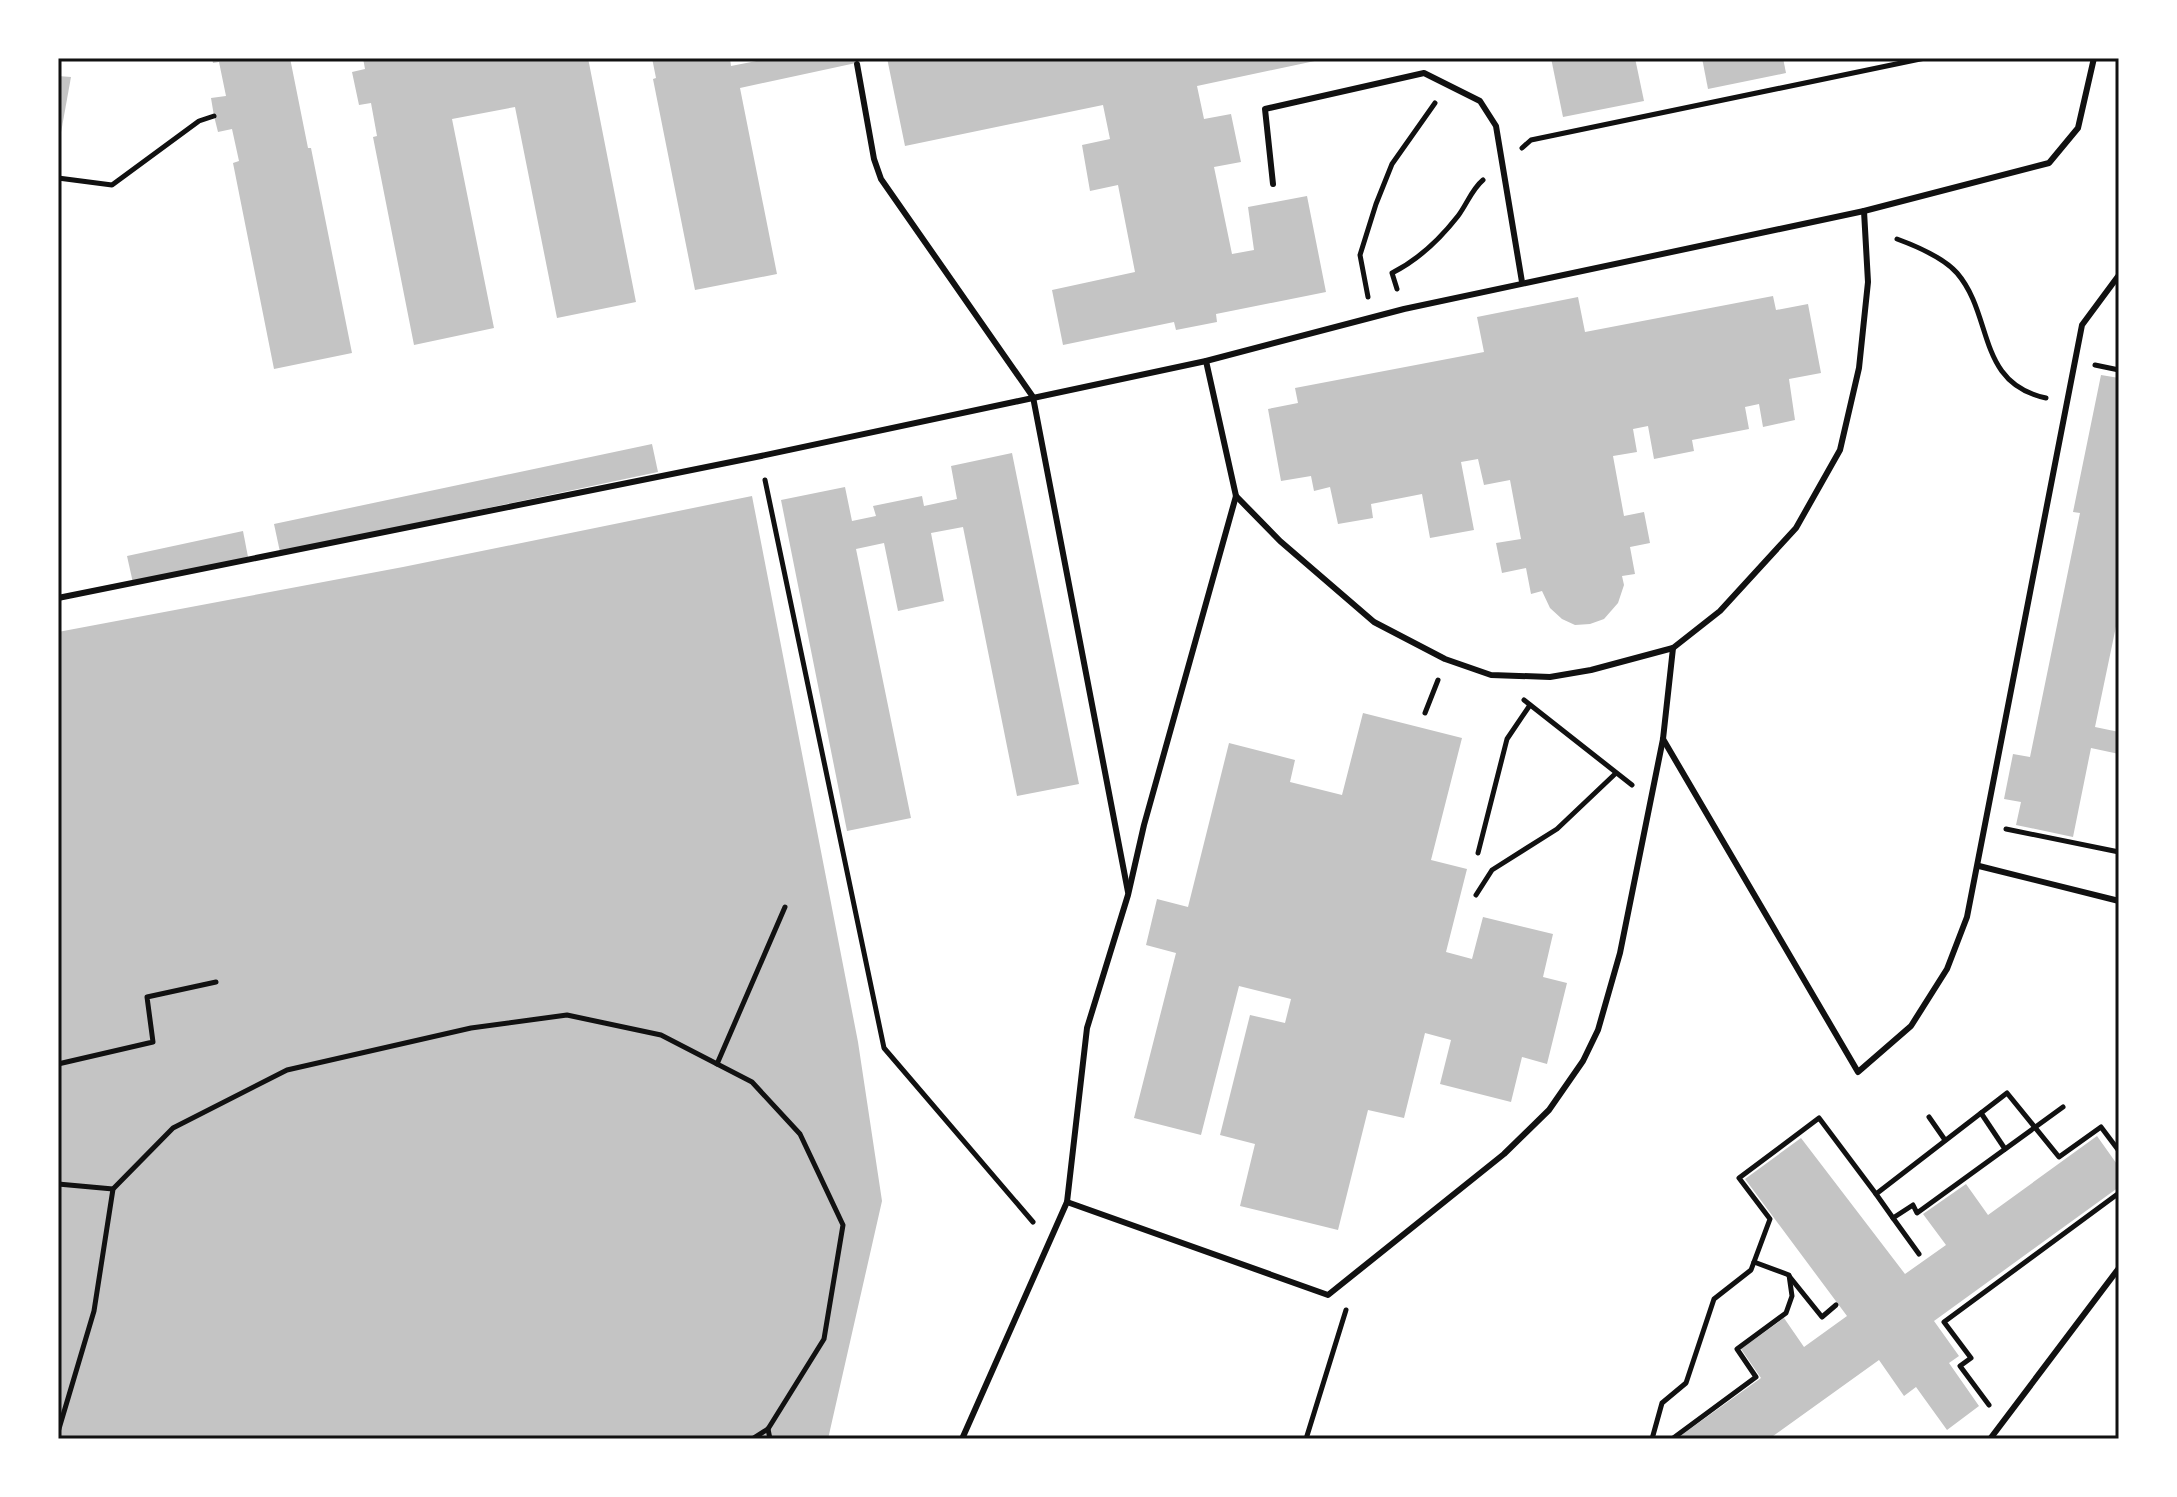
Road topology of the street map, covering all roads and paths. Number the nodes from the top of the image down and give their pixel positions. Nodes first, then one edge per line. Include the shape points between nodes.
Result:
1 (1925, 58) edge
2 (2094, 58) edge
3 (857, 64) dead end
4 (1447, 83) junction
5 (214, 116) dead end
6 (1503, 163) junction
7 (58, 178) edge
8 (1273, 184) dead end
9 (1864, 211) junction
10 (1897, 239) dead end
11 (2119, 275) edge
12 (1522, 282) junction
13 (1404, 309) junction
14 (1371, 318) junction
15 (1206, 361) junction
16 (1033, 397) junction
17 (2042, 398) dead end
18 (761, 456) junction
19 (1236, 496) junction
20 (58, 598) edge
21 (1673, 648) junction
22 (1445, 659) junction
23 (1491, 675) junction
24 (1550, 677) junction
25 (1530, 705) junction
26 (1425, 713) dead end
27 (1663, 739) junction
28 (1615, 774) junction
29 (1651, 798) junction
30 (1987, 825) junction
31 (2119, 852) edge
32 (1478, 853) dead end
33 (1979, 866) junction
34 (1128, 895) junction
35 (1476, 895) dead end
36 (2119, 901) edge
37 (785, 907) dead end
38 (216, 982) dead end
39 (58, 1064) edge
40 (717, 1064) junction
41 (2063, 1107) dead end
42 (1981, 1113) junction
43 (1929, 1117) dead end
44 (2036, 1128) junction
45 (1945, 1140) junction
46 (2005, 1149) junction
47 (2119, 1151) edge
48 (58, 1184) edge
49 (113, 1189) junction
50 (2119, 1193) edge
51 (1876, 1194) junction
52 (1067, 1202) junction
53 (1893, 1218) junction
54 (1050, 1240) junction
55 (1919, 1254) dead end
56 (1754, 1262) junction
57 (2119, 1268) edge
58 (1358, 1271) junction
59 (1789, 1275) junction
60 (1836, 1305) dead end
61 (2002, 1423) junction
62 (768, 1429) junction
63 (58, 1432) edge
64 (752, 1439) edge
65 (770, 1439) edge
66 (962, 1439) edge
67 (1306, 1439) edge
68 (1652, 1439) edge
69 (1672, 1439) edge
70 (1990, 1439) edge

1 - 6 path via 1531,140
2 - 9 lane via 2078,128 2049,163
3 - 16 lane via 881,179
4 - 6 lane via 1480,101 1496,126
4 - 8 lane via 1424,73 1265,109
4 - 14 path via 1392,164 1376,204 1360,255
5 - 7 path via 199,121 112,185
6 - 12 lane
6 - 13 path via 1477,184 1458,216 1414,262 1392,273
9 - 12 lane
9 - 21 lane via 1868,282 1859,368 1840,450 1796,528 1720,611
10 - 17 path via 1956,272 1996,362 2014,387
11 - 30 lane via 2082,325
12 - 13 lane
13 - 14 lane
14 - 15 lane
15 - 16 lane
15 - 19 lane
16 - 18 lane
16 - 34 lane
18 - 20 lane
18 - 54 path via 884,1048
19 - 22 lane via 1374,622
19 - 34 lane
21 - 24 lane
21 - 27 lane
22 - 23 lane
22 - 26 path
23 - 24 lane
23 - 25 path
24 - 25 path
25 - 28 path
25 - 32 path via 1507,739
27 - 29 lane
27 - 33 lane via 1858,1072 1911,1026 1947,969
28 - 29 path
28 - 35 path via 1557,829 1492,870
29 - 58 lane via 1620,953 1598,1030 1583,1061 1549,1110 1504,1154
30 - 31 path
30 - 33 lane
33 - 36 lane
34 - 52 lane via 1087,1028
37 - 40 path
38 - 39 path via 147,997 153,1042
40 - 49 path via 661,1035 567,1015 471,1028 287,1070 173,1128
40 - 62 path via 752,1082 800,1134 843,1225 824,1339
41 - 44 path
42 - 44 path via 2007,1093
42 - 45 path
42 - 46 path
43 - 45 path
44 - 46 path
44 - 47 path via 2059,1157 2101,1127
45 - 51 path
46 - 53 path via 1917,1213 1913,1205
48 - 49 path
49 - 63 path via 94,1311
50 - 61 path via 1944,1322 1971,1358 1960,1366
51 - 53 path
51 - 56 path via 1819,1118 1739,1178 1770,1219
52 - 54 lane
52 - 58 lane via 1328,1295
53 - 55 path
54 - 66 lane
56 - 59 path
56 - 68 path via 1714,1299 1686,1383 1662,1403
57 - 61 lane
58 - 67 path
59 - 60 path via 1822,1317
59 - 69 path via 1792,1296 1786,1313 1737,1349 1756,1377
61 - 70 lane
62 - 64 path
62 - 65 path

